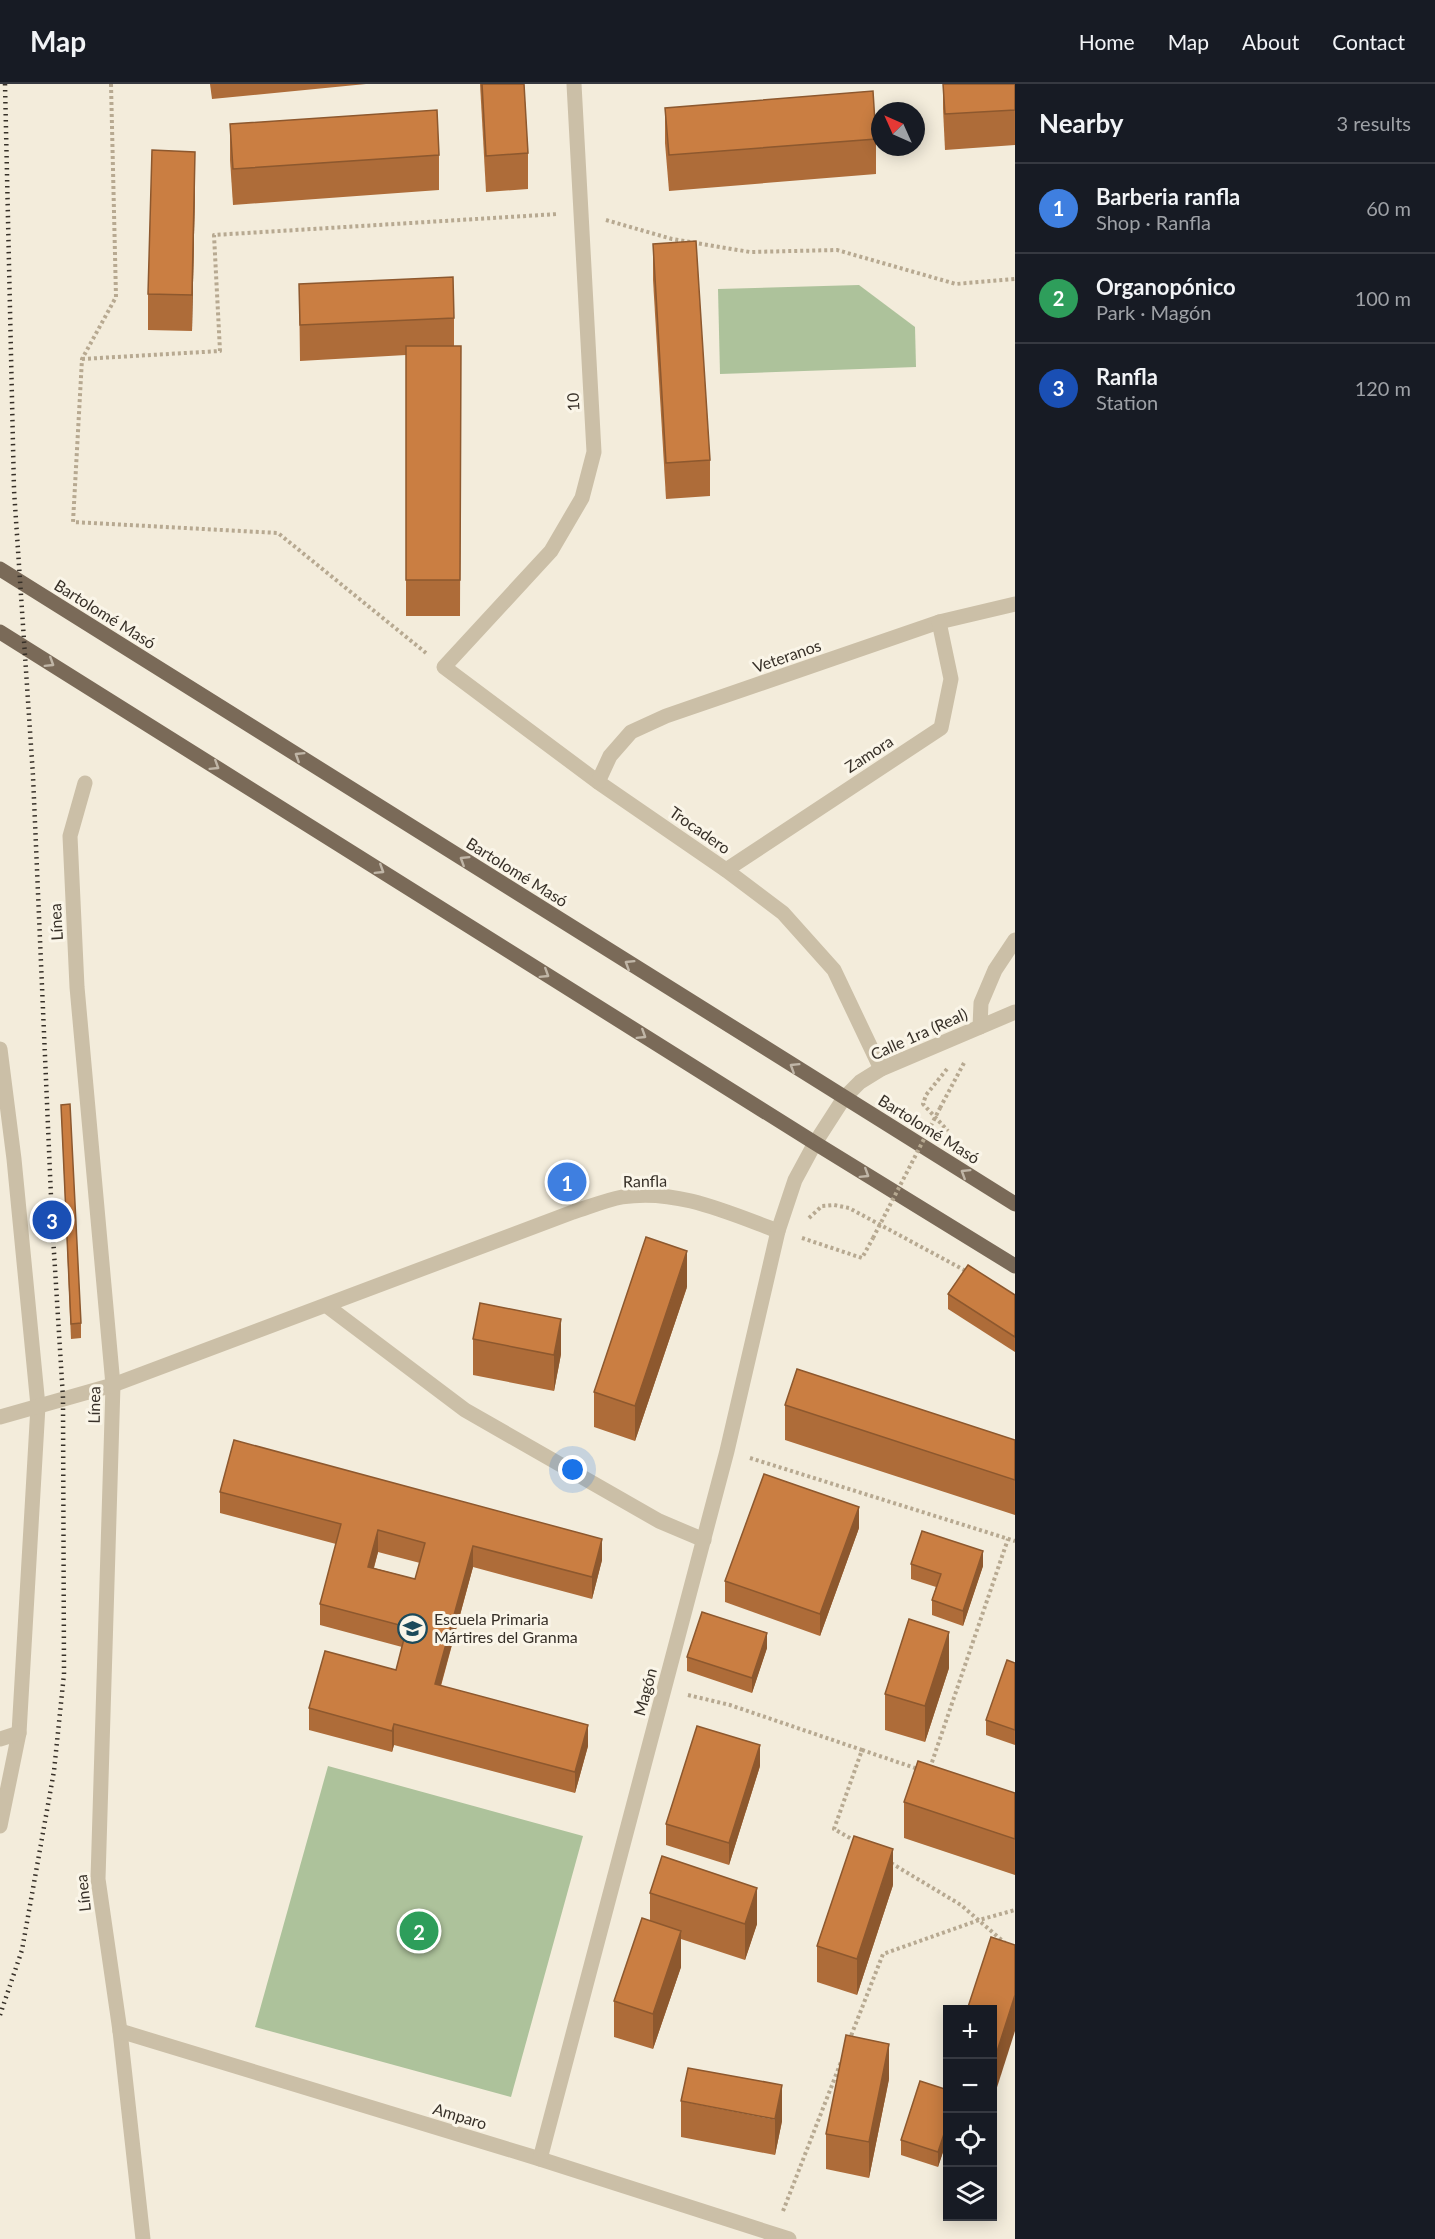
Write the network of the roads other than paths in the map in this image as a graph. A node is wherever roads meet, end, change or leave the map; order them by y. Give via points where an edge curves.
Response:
1 (574, 84) edge
2 (0, 569) edge
3 (1015, 604) edge
4 (939, 622) junction
5 (0, 632) edge
6 (444, 668) joint
7 (598, 782) junction
8 (86, 783) dead end
9 (726, 870) junction
10 (1015, 940) edge
11 (1015, 1012) edge
12 (980, 1027) junction
13 (0, 1049) edge
14 (881, 1070) junction
15 (844, 1098) junction
16 (815, 1143) junction
17 (7, 1161) edge
18 (1015, 1204) edge
19 (778, 1231) junction
20 (1015, 1266) edge
21 (327, 1306) junction
22 (113, 1385) junction
23 (38, 1406) junction
24 (0, 1418) edge
25 (704, 1539) junction
26 (19, 1733) junction
27 (0, 1739) edge
28 (0, 1826) edge
29 (120, 2031) junction
30 (540, 2160) junction
31 (782, 2237) edge
32 (143, 2239) edge

1 - 6 street, 10 via 594,452 582,498 551,551
15 -> 2 main road, Bartolomé Masó
3 - 4 street, Veteranos
4 - 7 street, Veteranos via 666,716 630,732 610,756
4 - 9 street, Zamora via 951,679 940,728
5 -> 16 main road
6 - 7 street, Trocadero
7 - 9 street, Trocadero
8 - 22 street, Línea via 70,836 77,987
9 - 14 street, Trocadero via 783,913 834,970
10 - 12 street via 995,970 981,1003
11 - 12 street, Calle 1ra (Real)
12 - 14 street, Calle 1ra (Real)
13 - 17 street
14 - 15 street, Calle 1ra (Real) via 860,1082
15 - 16 street
18 -> 15 main road, Bartolomé Masó
16 - 19 street via 795,1180
16 -> 20 main road
17 - 23 street
19 - 21 street, Ranfla via 665,1196 622,1197
19 - 25 street, Magón
21 - 22 street, Ranfla
21 - 25 street via 465,1410 659,1521
22 - 23 street, Ranfla
22 - 29 street, Línea via 98,1879
23 - 24 street, Ranfla
23 - 26 street
25 - 30 street, Magón
26 - 27 street
26 - 28 street
29 - 30 street, Amparo
29 - 32 street, Línea
30 - 31 street, Amparo

